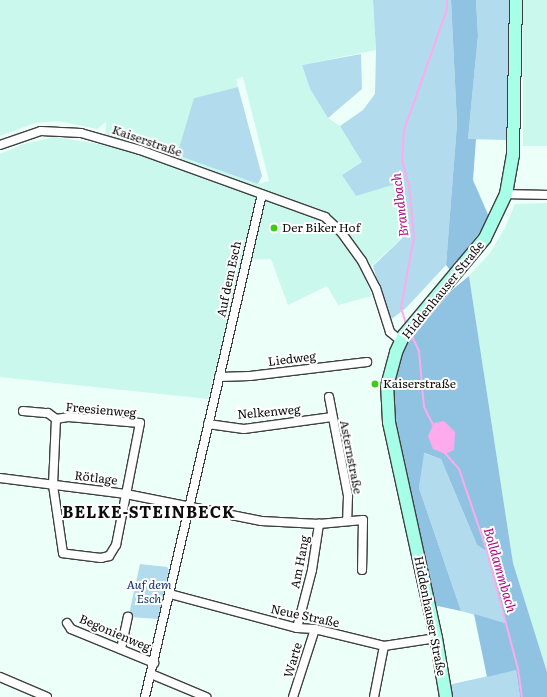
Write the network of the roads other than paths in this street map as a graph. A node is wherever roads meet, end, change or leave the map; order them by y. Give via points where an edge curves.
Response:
1 (516, 0) edge
2 (0, 145) edge
3 (262, 194) junction
4 (506, 194) junction
5 (547, 195) edge
6 (405, 334) junction
7 (367, 362) dead end
8 (219, 377) junction
9 (329, 397) dead end
10 (23, 411) dead end
11 (332, 417) junction
12 (56, 419) junction
13 (208, 424) junction
14 (0, 478) edge
15 (53, 485) junction
16 (126, 494) junction
17 (189, 508) junction
18 (347, 520) junction
19 (319, 524) junction
20 (362, 570) dead end
21 (170, 594) junction
22 (128, 617) dead end
23 (67, 624) dead end
24 (297, 628) junction
25 (315, 629) junction
26 (436, 638) junction
27 (384, 646) junction
28 (121, 649) junction
29 (154, 663) junction
30 (151, 674) junction
31 (0, 677) edge
32 (47, 697) edge
33 (145, 697) edge
34 (206, 697) edge
35 (293, 697) edge
36 (374, 697) edge
37 (446, 697) edge

1 - 4 main road, Hiddenhauser Straße via 513,155
2 - 3 street, Kaiserstraße via 41,131 81,133 140,150
3 - 6 street, Kaiserstraße via 314,212 334,225 370,275 387,327
3 - 8 street, Auf dem Esch
4 - 5 street
4 - 6 main road, Hiddenhauser Straße via 494,222 481,243
6 - 26 main road, Hiddenhauser Straße via 388,380 388,413
7 - 8 street, Liedweg via 250,376
8 - 13 street, Auf dem Esch
9 - 11 street, Asternstraße
10 - 12 street via 48,413
11 - 13 street, Nelkenweg via 244,429
11 - 18 street, Asternstraße via 347,489
12 - 15 street, Freesienweg
12 - 16 street, Freesienweg via 68,417 140,423
13 - 17 street, Auf dem Esch
14 - 15 street, Rötlage
15 - 16 street, Rötlage
15 - 16 street, Freesienweg via 63,553 101,558 109,556 116,545
16 - 17 street, Rötlage
17 - 19 street, Rötlage via 261,521
17 - 21 street, Auf dem Esch
18 - 19 street, Rötlage
18 - 20 street via 363,520
19 - 24 street, Am Hang via 312,570
21 - 24 street, Neue Straße
21 - 29 street, Auf dem Esch
22 - 28 street
23 - 28 street, Begonienweg via 71,629
24 - 25 street, Neue Straße
25 - 27 street, Neue Straße
25 - 35 street, Warte
26 - 27 street, Neue Straße
26 - 37 main road, Hiddenhauser Straße
27 - 36 street
28 - 29 street, Begonienweg
29 - 30 street, Auf dem Esch
30 - 33 street, Auf dem Esch
30 - 34 street
31 - 32 street

